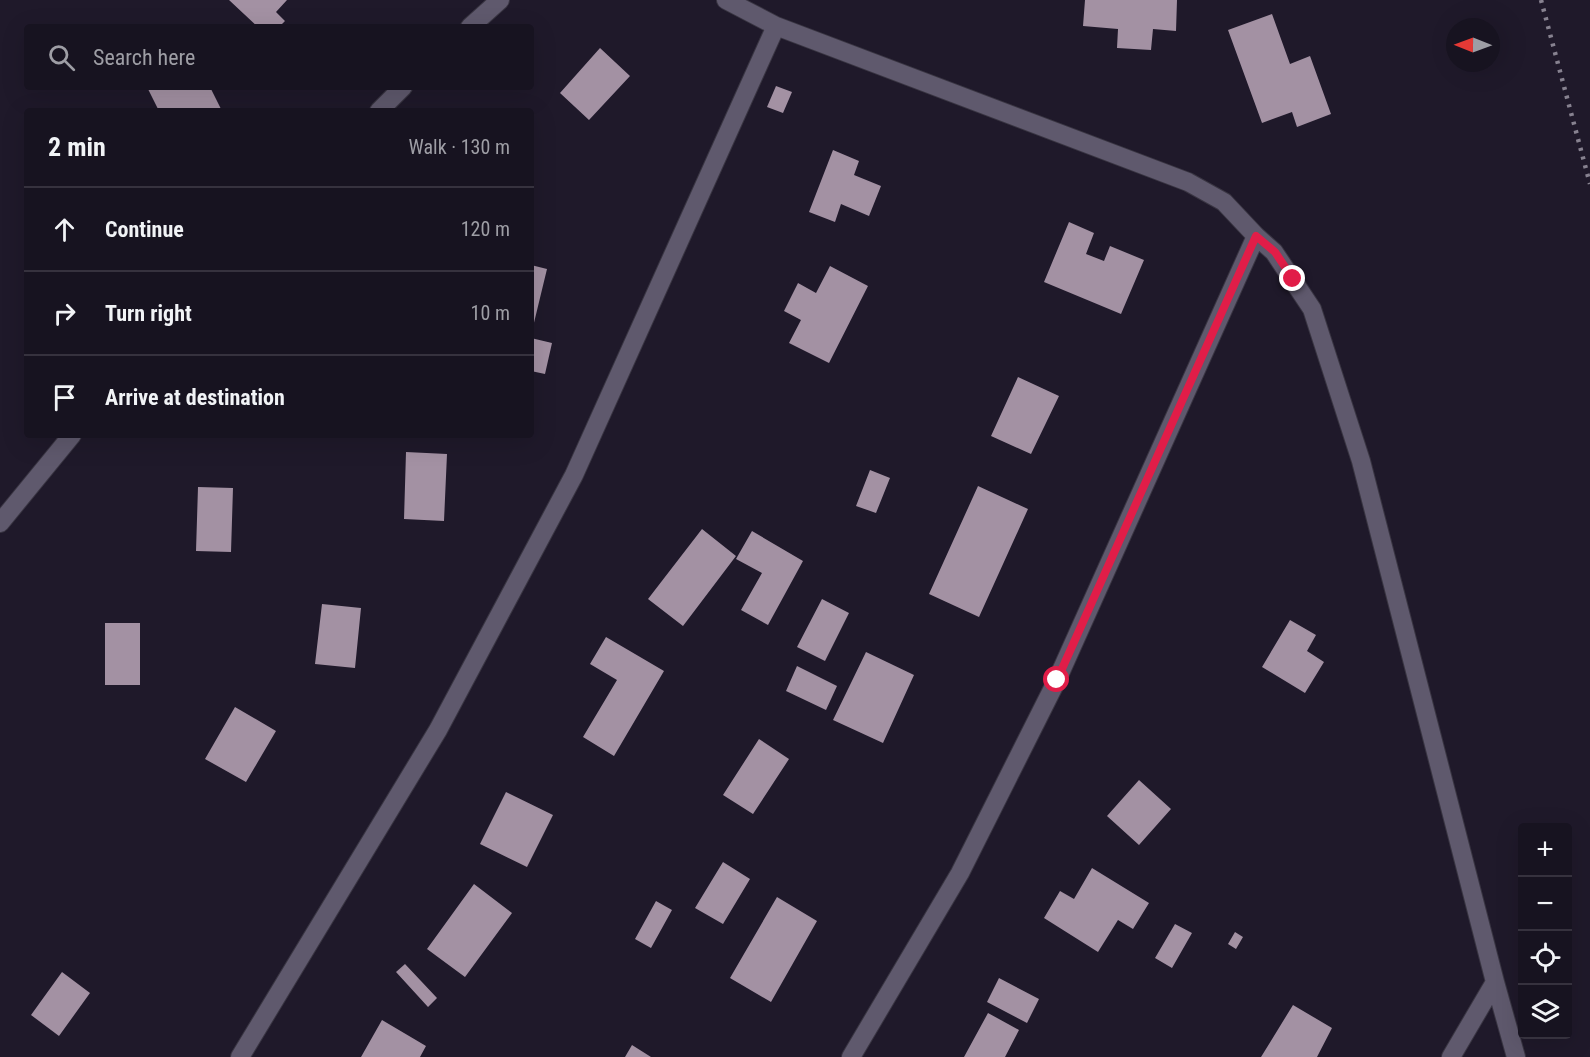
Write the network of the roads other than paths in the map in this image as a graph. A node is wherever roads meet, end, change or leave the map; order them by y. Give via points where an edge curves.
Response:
1 (500, 0) edge
2 (726, 0) edge
3 (473, 24) edge
4 (776, 26) junction
5 (400, 90) edge
6 (382, 108) edge
7 (1256, 236) junction
8 (70, 438) edge
9 (0, 522) edge
10 (1495, 982) junction
11 (240, 1057) edge
12 (851, 1057) edge
13 (1452, 1057) edge
14 (1516, 1057) edge

1 - 3 street
2 - 4 street
4 - 7 street via 1188,182 1224,202
4 - 11 street via 574,475 438,730
5 - 6 street
7 - 10 street via 1275,252 1312,309 1361,461
7 - 12 street via 1057,680 960,873
8 - 9 street
10 - 13 street
10 - 14 street

